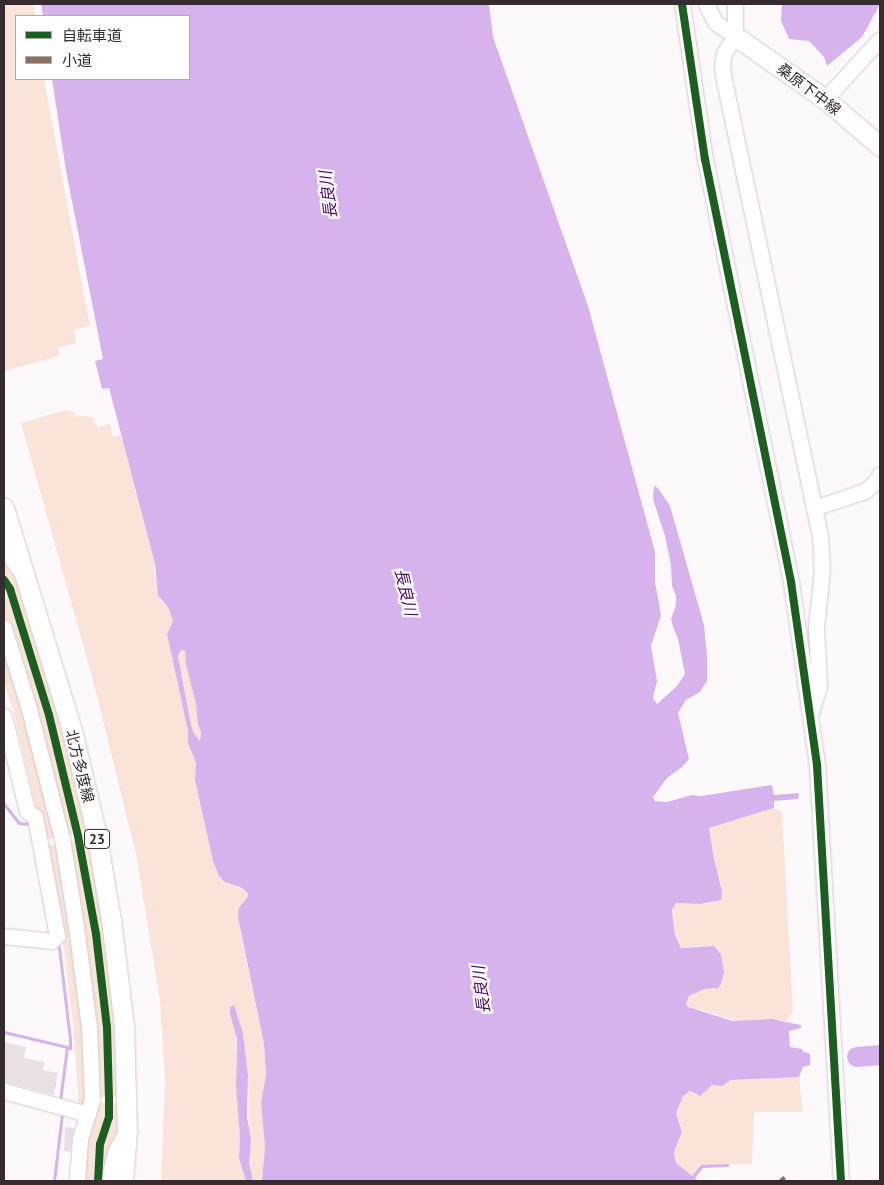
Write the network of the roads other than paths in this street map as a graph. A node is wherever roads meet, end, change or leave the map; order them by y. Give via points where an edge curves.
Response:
1 (682, 4) edge
2 (706, 4) edge
3 (735, 4) edge
4 (735, 36) junction
5 (880, 39) edge
6 (825, 99) junction
7 (880, 146) edge
8 (880, 474) edge
9 (4, 508) edge
10 (814, 508) junction
11 (4, 549) edge
12 (23, 574) junction
13 (4, 628) edge
14 (4, 716) edge
15 (810, 716) junction
16 (4, 936) edge
17 (4, 1091) edge
18 (88, 1114) junction
19 (127, 1131) junction
20 (77, 1181) edge
21 (108, 1181) edge
22 (123, 1181) edge
23 (842, 1181) edge

1 - 15 street via 705,159 791,582
2 - 4 street via 715,22
3 - 4 street
4 - 6 main road, 桑原下中線
4 - 10 street via 724,54 725,85
5 - 6 street
6 - 7 main road, 桑原下中線
8 - 10 street via 865,491
9 - 12 main road, 北方多度線 / 23
10 - 15 street via 822,570 817,612 819,686
11 - 12 street
12 - 19 main road, 北方多度線 / 23 via 72,730 96,832 124,1026
13 - 18 street via 29,709 62,839 89,1028 92,1099
14 - 16 street via 27,812 35,817 57,936 51,941
15 - 23 street via 825,871
17 - 18 street
18 - 20 street via 80,1139
19 - 21 street via 115,1152
19 - 22 main road, 北方多度線 / 23

